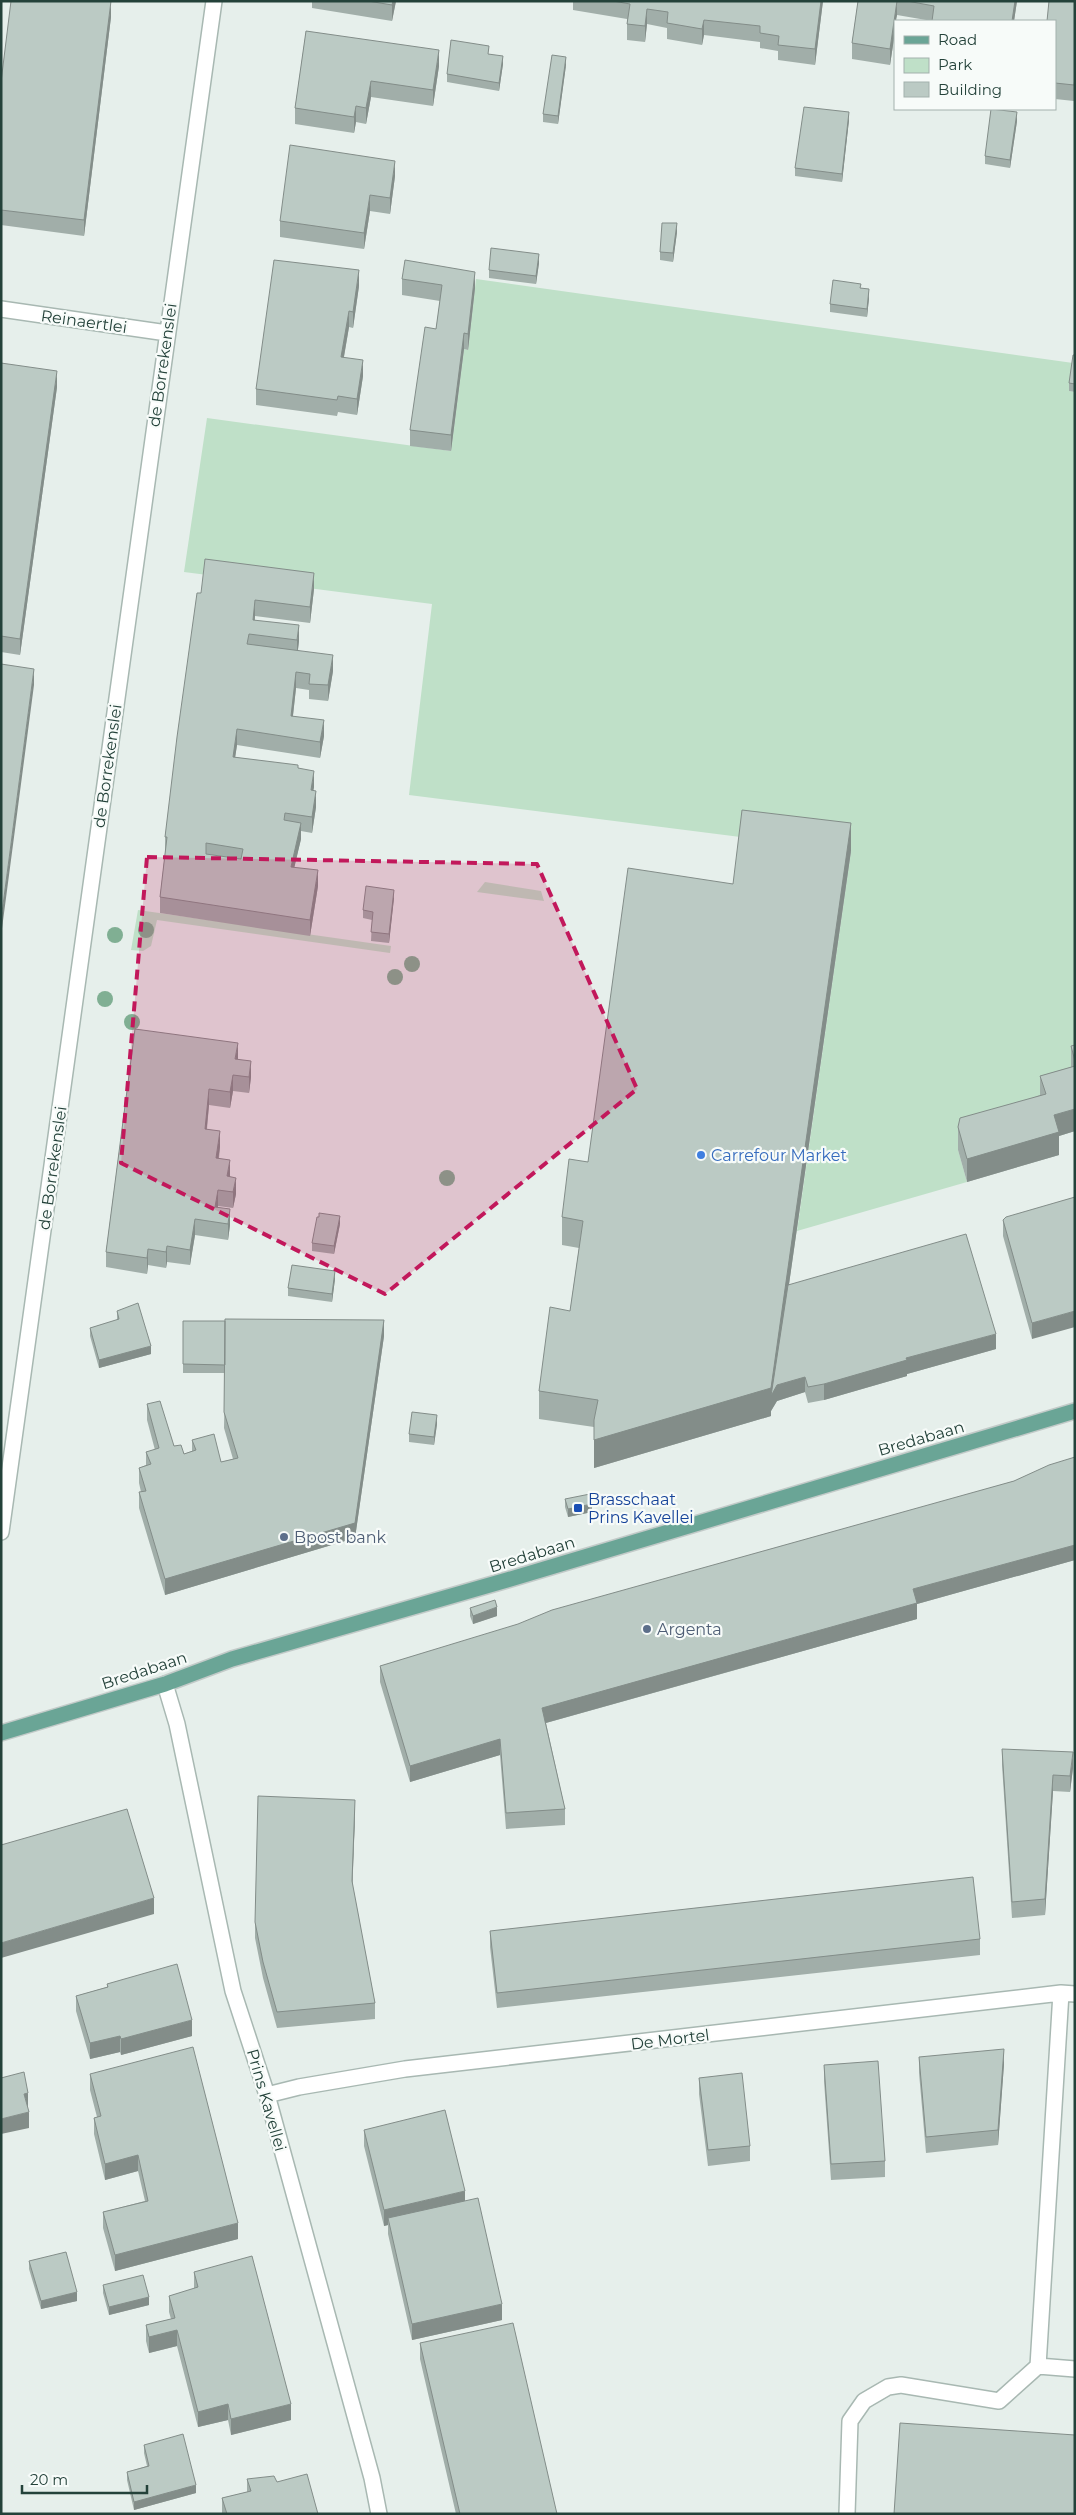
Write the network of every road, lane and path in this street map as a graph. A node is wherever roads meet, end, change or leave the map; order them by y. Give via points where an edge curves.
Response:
1 (214, 1) edge
2 (1, 310) edge
3 (166, 332) junction
4 (1075, 1411) edge
5 (1, 1532) edge
6 (165, 1684) junction
7 (1, 1733) edge
8 (1068, 1993) edge
9 (267, 2096) junction
10 (1038, 2366) junction
11 (1075, 2369) edge
12 (379, 2514) edge
13 (847, 2514) edge

1 - 3 street, de Borrekenslei
2 - 3 street, Reinaertlei
3 - 5 street, de Borrekenslei
4 - 6 main road, Bredabaan via 232,1658
6 - 7 main road, Bredabaan
6 - 9 street, Prins Kavellei via 177,1724 234,1990
8 - 9 street, De Mortel via 405,2069 299,2087
8 - 10 street
9 - 12 street, Prins Kavellei via 372,2478
10 - 11 street
10 - 13 street via 999,2401 900,2385 888,2387 864,2401 850,2421

